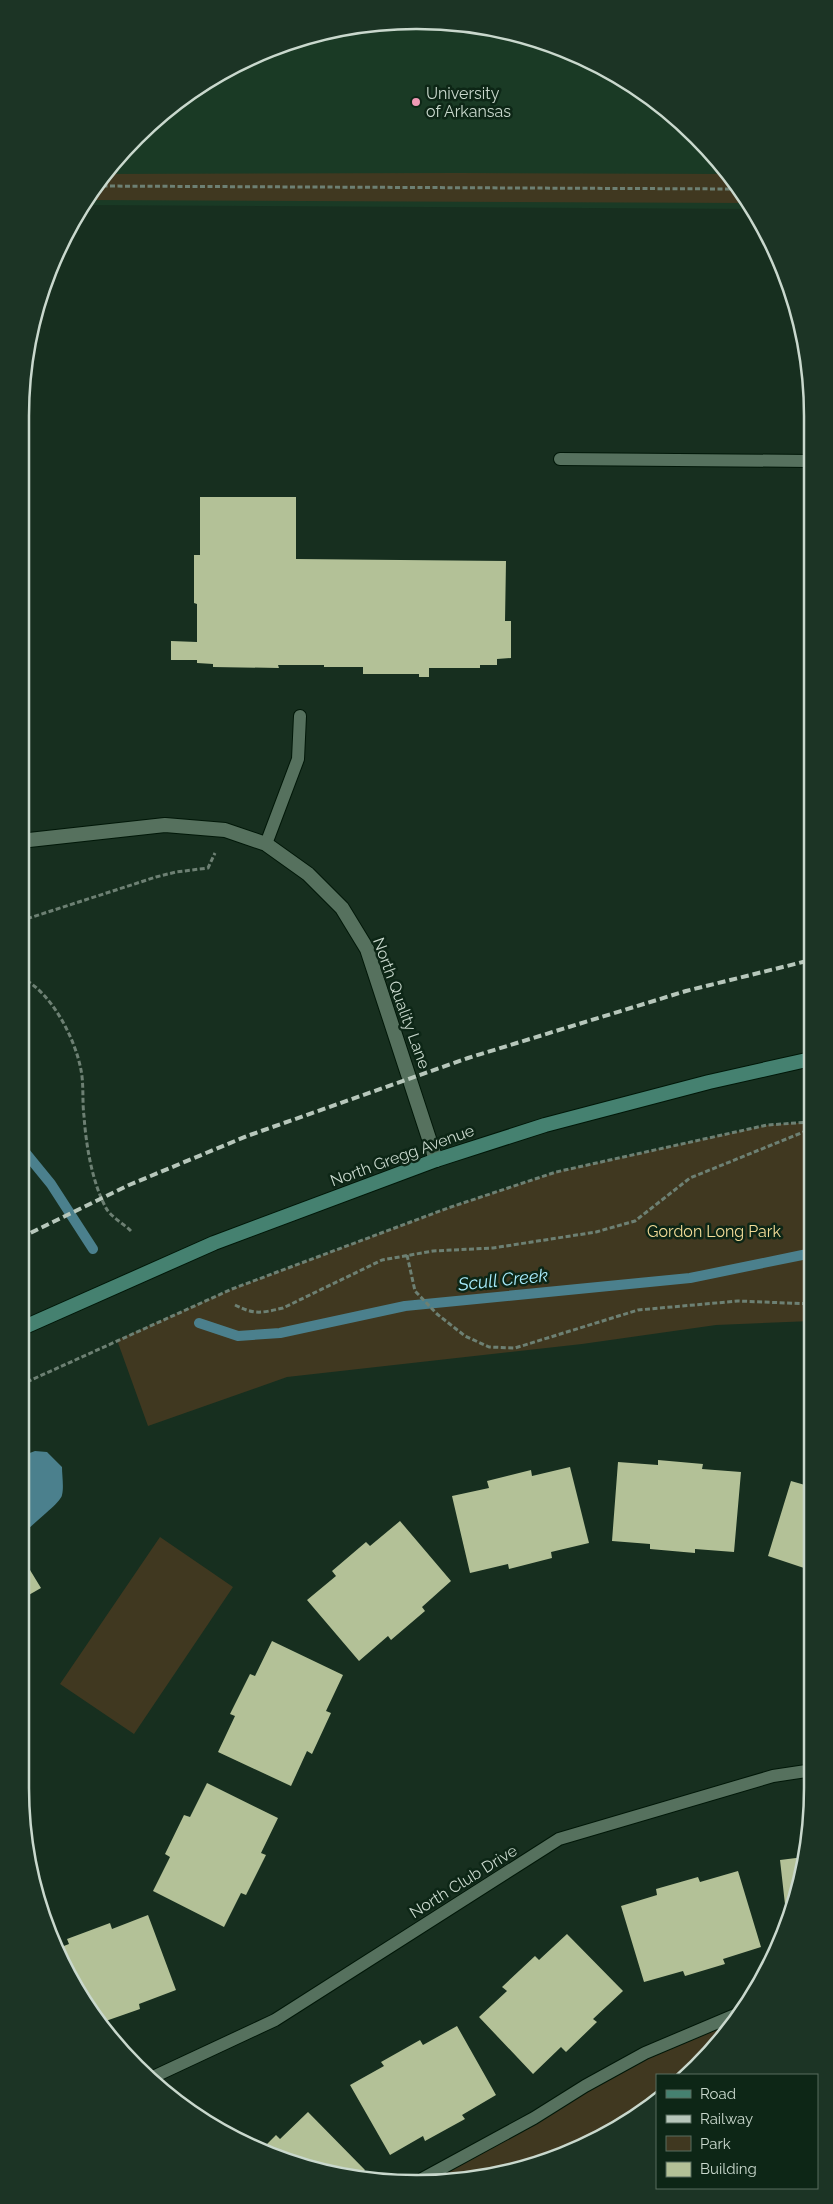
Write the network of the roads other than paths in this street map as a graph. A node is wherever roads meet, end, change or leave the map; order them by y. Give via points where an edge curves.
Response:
1 (560, 459) dead end
2 (804, 461) edge
3 (300, 716) dead end
4 (29, 839) edge
5 (266, 844) junction
6 (804, 1061) edge
7 (436, 1160) junction
8 (29, 1325) edge
9 (804, 1771) edge
10 (728, 2018) edge
11 (157, 2075) edge
12 (430, 2174) edge

1 - 2 lane
3 - 5 lane via 298,759
4 - 5 street, North Quality Lane via 165,825 225,830
5 - 7 street, North Quality Lane via 308,874 342,908 367,949
6 - 7 main road, North Gregg Avenue via 545,1125
7 - 8 main road, North Gregg Avenue via 214,1243
9 - 11 lane, North Club Drive via 773,1776 559,1839 276,2020
10 - 12 lane via 645,2053

